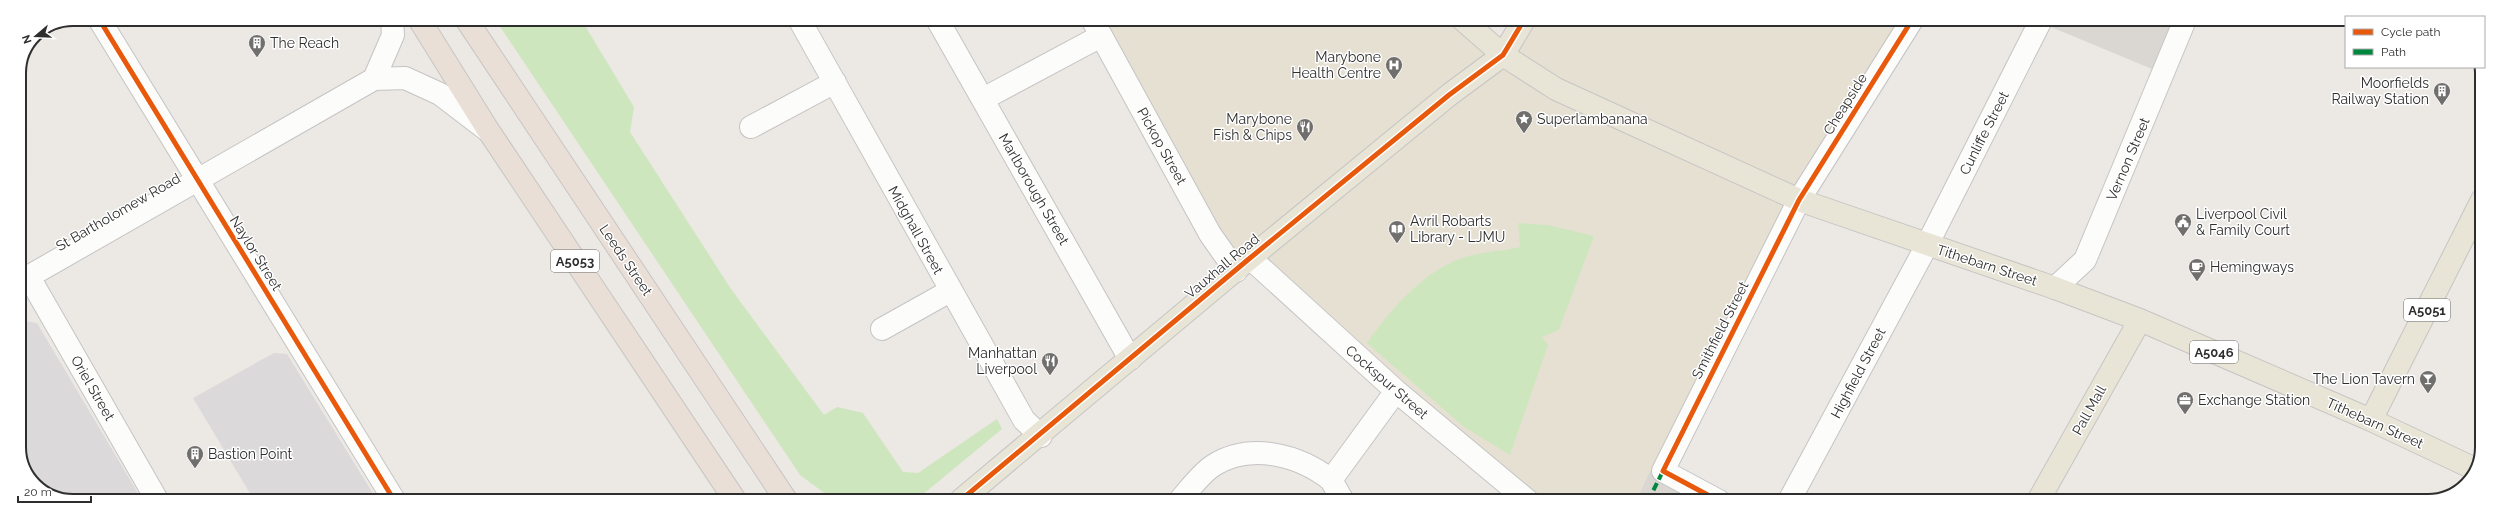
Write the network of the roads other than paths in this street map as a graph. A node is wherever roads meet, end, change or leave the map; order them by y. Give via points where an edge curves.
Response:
1 (103, 26) edge
2 (392, 26) edge
3 (423, 26) edge
4 (471, 26) edge
5 (803, 26) edge
6 (941, 26) edge
7 (1470, 26) edge
8 (1520, 26) edge
9 (1908, 26) edge
10 (2038, 26) edge
11 (2182, 26) edge
12 (1096, 28) edge
13 (1502, 55) junction
14 (374, 79) junction
15 (835, 82) junction
16 (983, 100) junction
17 (751, 127) dead end
18 (488, 130) junction
19 (197, 180) junction
20 (1799, 200) junction
21 (2475, 214) edge
22 (1927, 246) junction
23 (1243, 265) junction
24 (26, 278) edge
25 (26, 282) edge
26 (2055, 288) junction
27 (950, 291) junction
28 (2140, 320) junction
29 (882, 329) dead end
30 (1130, 359) junction
31 (1396, 391) junction
32 (2371, 420) junction
33 (1041, 436) junction
34 (2470, 467) edge
35 (1331, 480) junction
36 (153, 494) edge
37 (390, 494) edge
38 (732, 494) edge
39 (782, 494) edge
40 (968, 494) edge
41 (1186, 494) edge
42 (1339, 494) edge
43 (1520, 494) edge
44 (1706, 494) edge
45 (1793, 494) edge
46 (2042, 494) edge

1 - 19 street, Naylor Street
2 - 14 street via 393,35
3 - 18 highway, A5053
4 - 39 highway, Leeds Street / A5053
5 - 15 street, Midghall Street
6 - 16 street, Marlborough Street
7 - 13 main road, A5046
8 - 13 main road
9 - 20 street, Cheapside
10 - 22 street, Cunliffe Street
11 - 26 street, Vernon Street via 2085,260
12 - 16 street
12 - 23 street, Pickop Street via 1210,234
13 - 20 main road, Tithebarn Street / A5046 via 1556,89
13 - 23 main road, Vauxhall Road via 1449,95
14 - 18 street, St Bartholomew Road via 405,78 440,94
14 - 19 street, St Bartholomew Road
15 - 17 street
15 - 27 street, Midghall Street
16 - 30 street, Marlborough Street
18 - 38 highway, A5053
19 - 24 street, St Bartholomew Road
19 - 37 street, Naylor Street
20 - 22 main road, Tithebarn Street / A5046
20 - 44 street, Smithfield Street via 1663,471
21 - 32 main road, A5051
22 - 26 main road, Tithebarn Street / A5046
22 - 45 street, Highfield Street
23 - 30 main road, Vauxhall Road
23 - 31 street, Cockspur Street
25 - 36 street, Oriel Street
26 - 28 main road, Tithebarn Street / A5046
27 - 29 street
27 - 33 street, Midghall Street via 1024,420
28 - 32 main road, Tithebarn Street / A5046
28 - 46 main road, Pall Mall
30 - 33 main road, Vauxhall Road
31 - 35 street
31 - 43 street, Cockspur Street
32 - 34 main road, Tithebarn Street / A5046
33 - 40 main road, Vauxhall Road
35 - 41 street via 1314,467 1287,456 1240,454 1213,465
35 - 42 street

